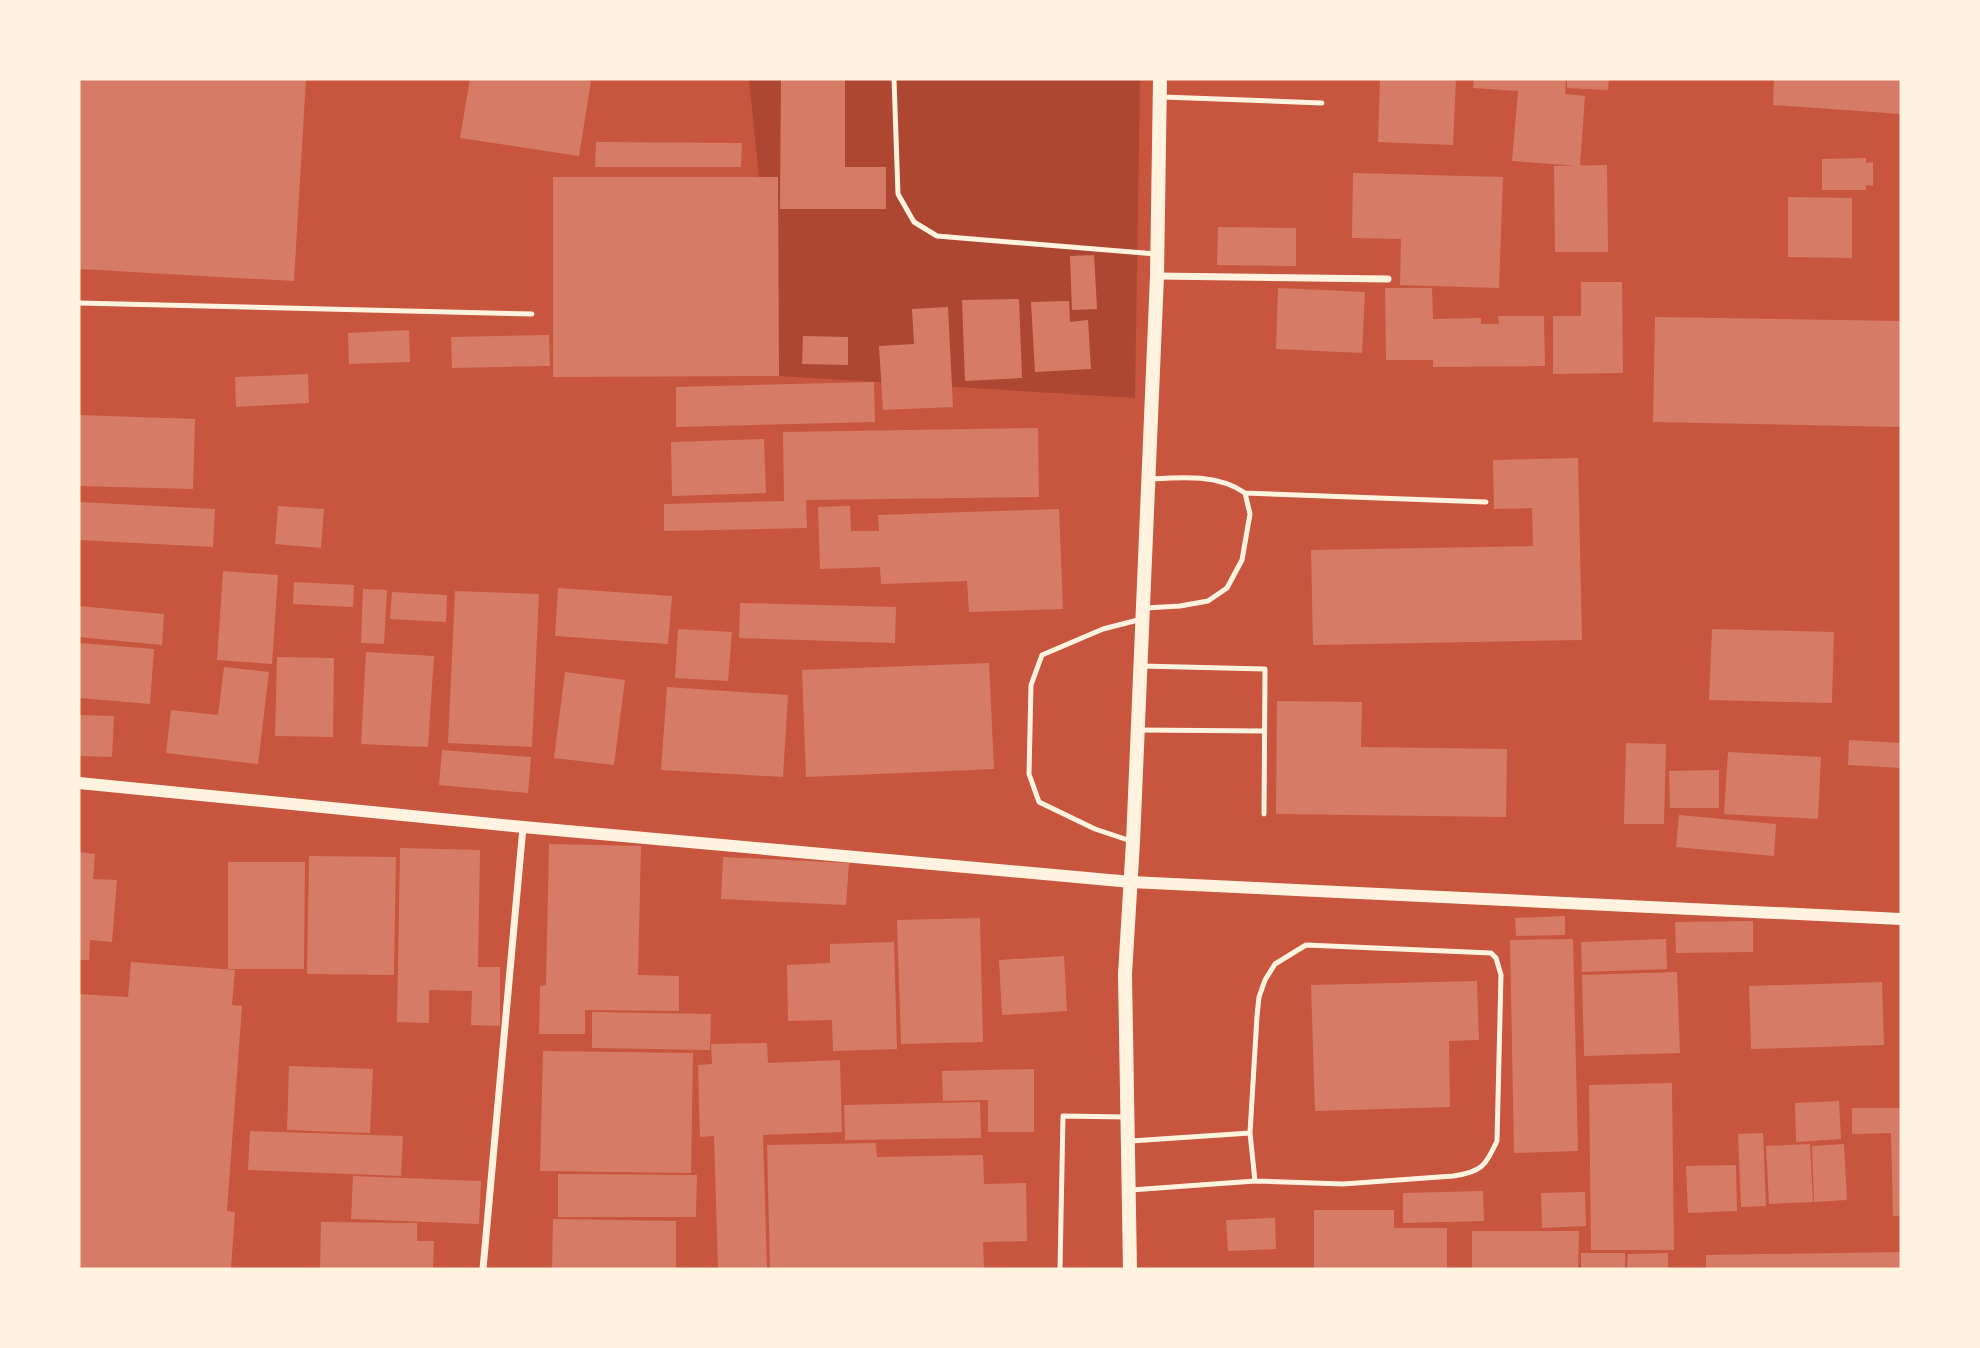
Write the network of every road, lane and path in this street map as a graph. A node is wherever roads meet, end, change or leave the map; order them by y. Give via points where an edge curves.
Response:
1 (894, 79) edge
2 (1160, 79) edge
3 (1160, 97) junction
4 (1322, 103) dead end
5 (1156, 254) junction
6 (1157, 276) junction
7 (1388, 279) dead end
8 (79, 303) edge
9 (531, 314) dead end
10 (1148, 479) junction
11 (1245, 493) junction
12 (1486, 502) dead end
13 (1142, 613) junction
14 (1141, 666) junction
15 (1138, 730) junction
16 (1264, 731) junction
17 (79, 783) edge
18 (1264, 814) dead end
19 (523, 827) junction
20 (1133, 842) junction
21 (1131, 882) junction
22 (1901, 919) edge
23 (1127, 1118) junction
24 (1250, 1133) junction
25 (1128, 1142) junction
26 (1255, 1181) junction
27 (1129, 1190) junction
28 (483, 1269) edge
29 (1060, 1269) edge
30 (1130, 1269) edge

1 - 5 lane via 898,194 914,222 937,236
2 - 3 main road
3 - 4 lane
3 - 5 main road
5 - 6 main road
6 - 7 street
6 - 10 main road
8 - 9 lane
10 - 11 lane via 1190,477 1232,484
10 - 13 main road
11 - 12 lane
11 - 13 lane via 1250,514 1242,560 1227,588 1208,601
13 - 14 main road
13 - 20 lane via 1042,655 1031,685 1029,774 1040,802
14 - 15 main road
14 - 16 lane via 1265,668
15 - 16 lane
15 - 20 main road
16 - 18 lane
17 - 19 street
19 - 21 street
19 - 28 street
20 - 21 main road
21 - 22 street
21 - 23 main road via 1125,974
23 - 25 main road
23 - 29 lane via 1063,1116
24 - 25 lane
24 - 26 lane
24 - 26 lane via 1259,997 1275,964 1306,945 1490,953 1496,958 1502,975 1497,1141 1486,1163 1469,1174 1453,1176 1343,1184
25 - 27 main road
26 - 27 lane
27 - 30 main road

